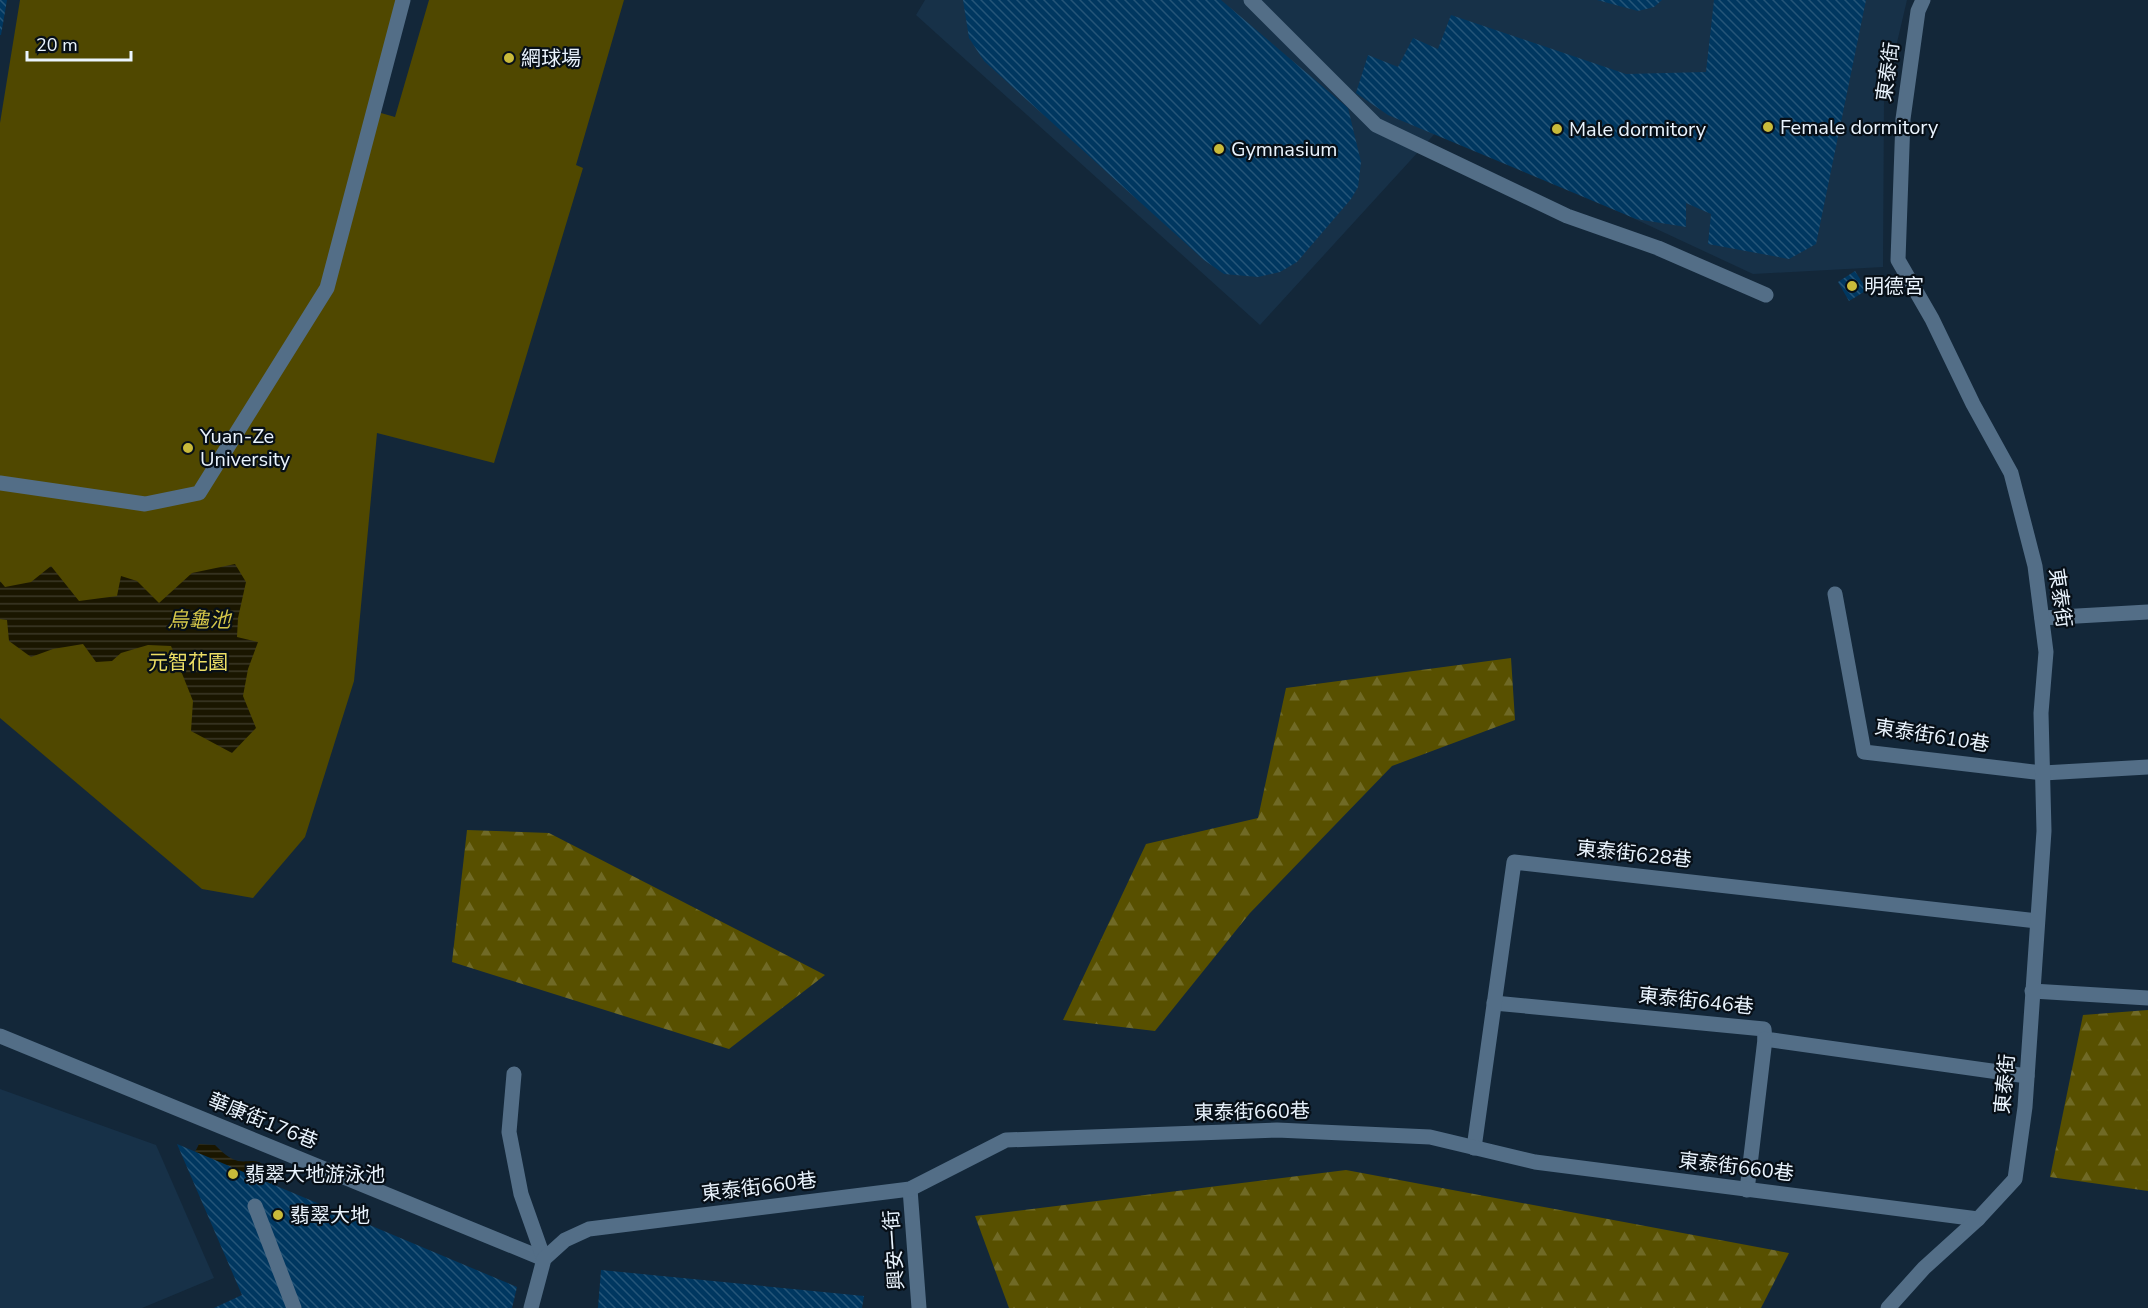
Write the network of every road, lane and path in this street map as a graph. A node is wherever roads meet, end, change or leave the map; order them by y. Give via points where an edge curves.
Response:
1 (403, 0) edge
2 (1251, 0) edge
3 (1923, 0) edge
4 (1766, 295) dead end
5 (0, 483) edge
6 (1835, 594) dead end
7 (2148, 612) edge
8 (2042, 618) junction
9 (2148, 766) edge
10 (2043, 773) junction
11 (2037, 921) junction
12 (2032, 991) junction
13 (2148, 998) edge
14 (1494, 1003) junction
15 (0, 1036) edge
16 (1765, 1040) junction
17 (514, 1074) dead end
18 (2027, 1076) junction
19 (1474, 1148) junction
20 (910, 1189) junction
21 (1747, 1190) junction
22 (255, 1206) dead end
23 (1978, 1219) junction
24 (544, 1259) junction
25 (294, 1308) edge
26 (531, 1308) edge
27 (919, 1308) edge
28 (1888, 1308) edge

1 - 5 street via 327,288 199,493 145,504
2 - 4 street via 1376,126 1567,216 1658,248
3 - 8 street, 東泰街 via 1918,11 1903,119 1898,260 2011,473 2035,566
6 - 10 street, 東泰街610巷 via 1864,752
7 - 8 street
8 - 10 street, 東泰街 via 2046,652 2041,713
9 - 10 street
10 - 11 street, 東泰街 via 2044,831
11 - 12 street, 東泰街
11 - 14 street, 東泰街628巷 via 1514,862
12 - 13 street
12 - 18 street, 東泰街
14 - 16 street, 東泰街646巷 via 1764,1029
14 - 19 street, 東泰街628巷
15 - 24 street, 華康街176巷
16 - 18 street, 東泰街646巷
16 - 21 street
17 - 24 street via 509,1132 521,1194
18 - 23 street, 東泰街 via 2014,1179
19 - 20 street, 東泰街660巷 via 1430,1137 1277,1130 1006,1140
19 - 21 street, 東泰街660巷 via 1534,1162
20 - 24 street, 東泰街660巷 via 589,1230 565,1240
20 - 27 street, 興安一街
21 - 23 street, 東泰街660巷
22 - 25 street
23 - 28 street, 東泰街 via 1924,1268
24 - 26 street

